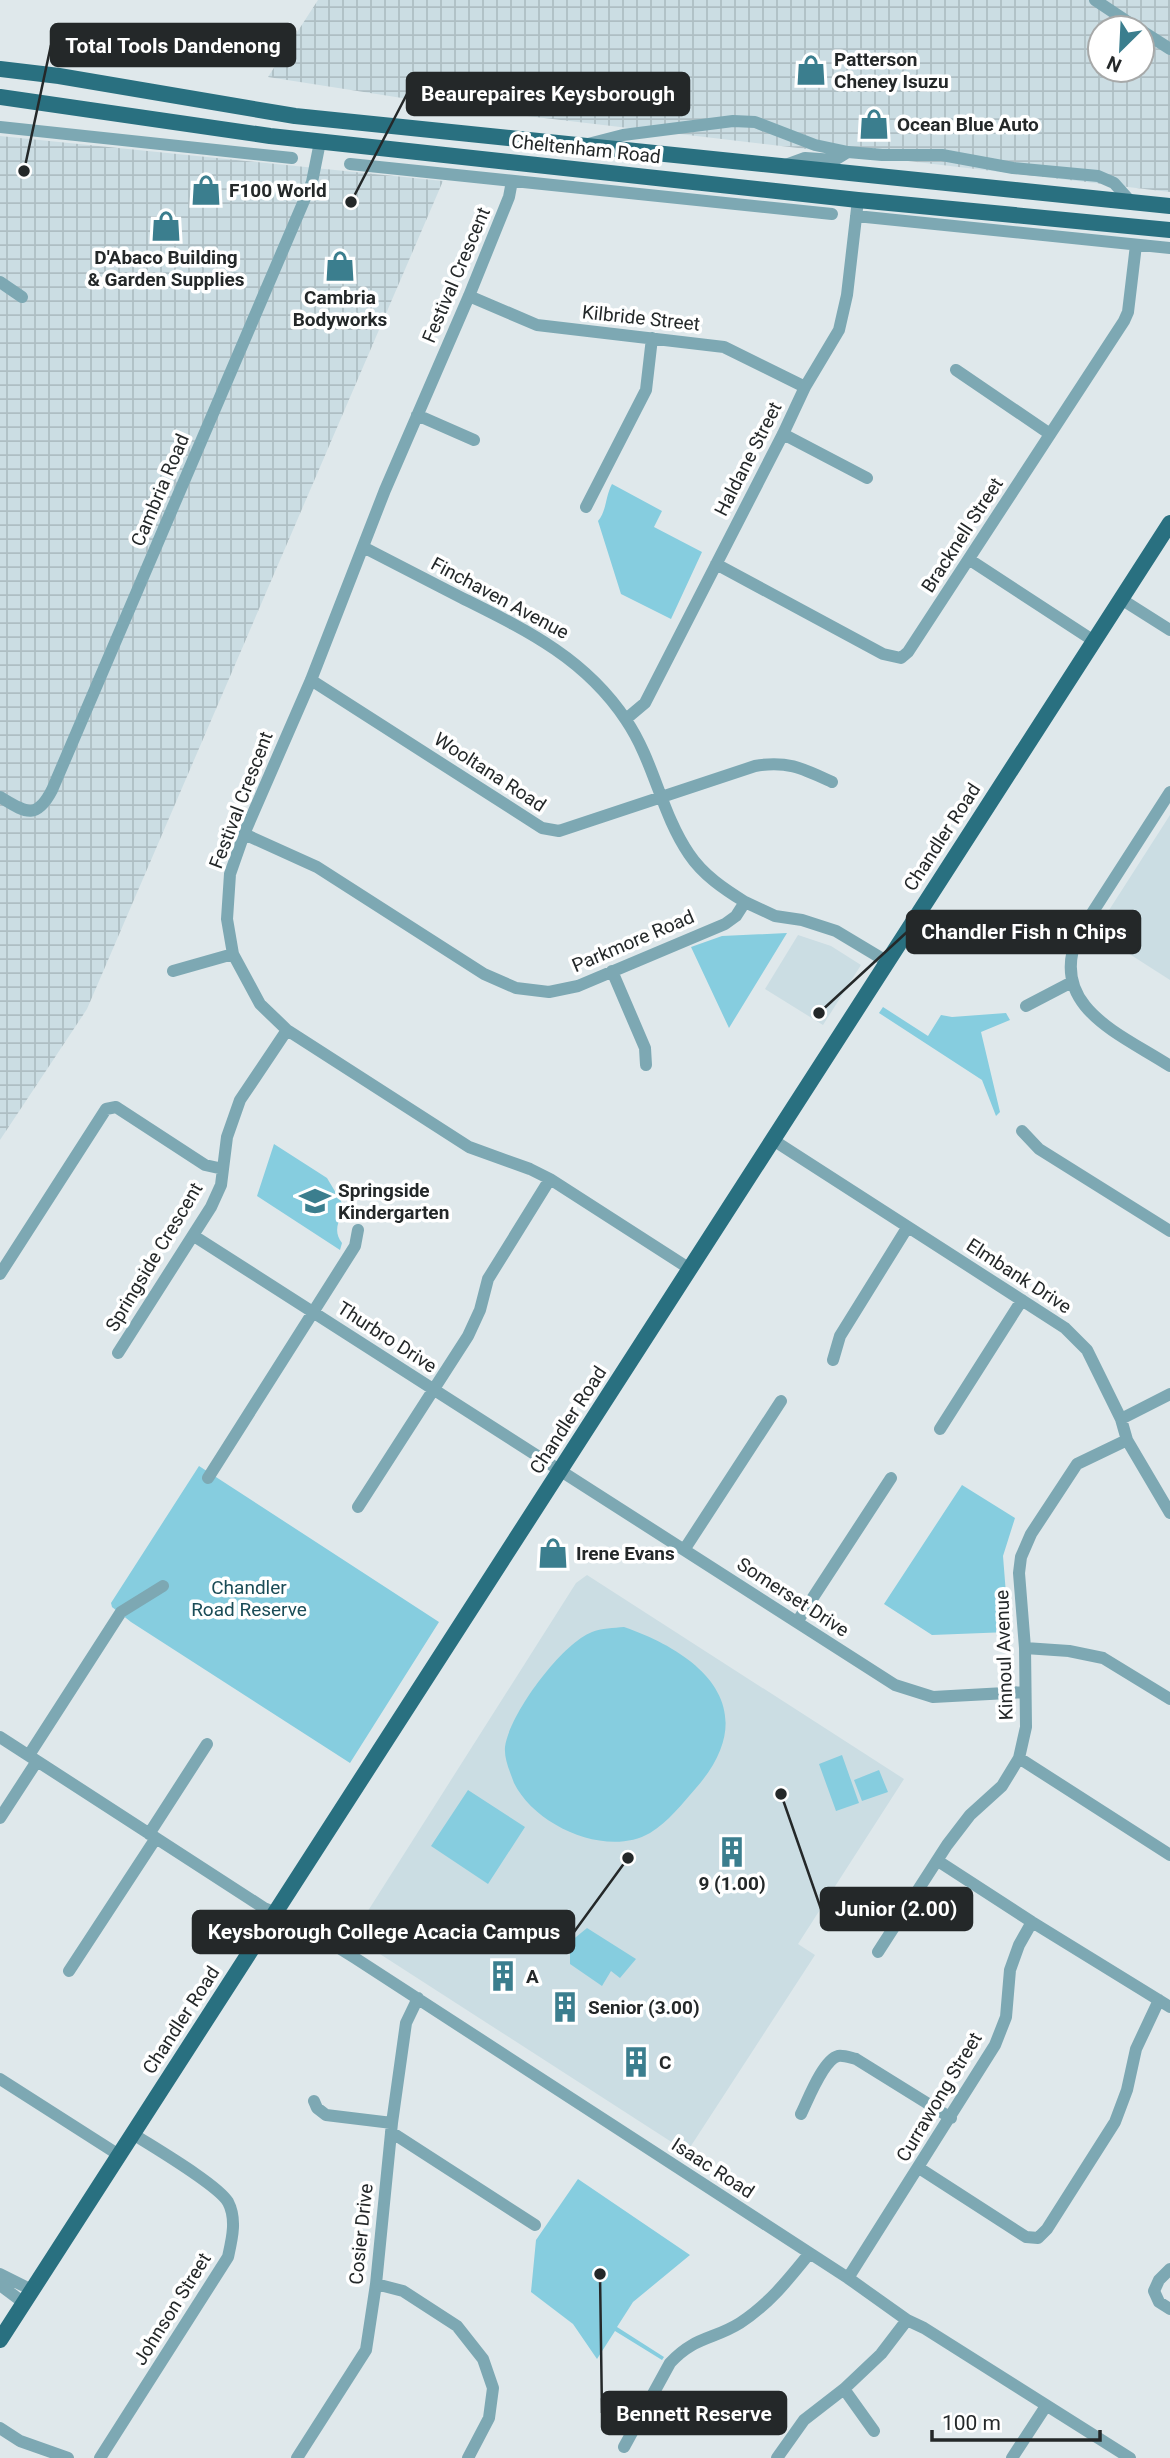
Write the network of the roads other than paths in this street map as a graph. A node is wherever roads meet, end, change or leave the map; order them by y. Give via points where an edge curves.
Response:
1 (1095, 0) edge
2 (1116, 14) edge
3 (0, 69) edge
4 (0, 97) edge
5 (319, 118) junction
6 (0, 127) edge
7 (270, 136) junction
8 (320, 142) junction
9 (578, 147) junction
10 (393, 150) junction
11 (848, 152) junction
12 (247, 153) junction
13 (292, 158) dead end
14 (350, 164) dead end
15 (783, 166) junction
16 (405, 169) junction
17 (825, 171) junction
18 (512, 181) junction
19 (858, 200) junction
20 (1131, 202) junction
21 (1170, 206) edge
22 (832, 214) dead end
23 (856, 216) junction
24 (1170, 230) edge
25 (1136, 244) junction
26 (1170, 248) edge
27 (0, 282) edge
28 (469, 296) junction
29 (22, 297) dead end
30 (652, 338) junction
31 (956, 370) dead end
32 (805, 387) junction
33 (417, 415) junction
34 (783, 434) junction
35 (1050, 434) junction
36 (474, 440) dead end
37 (867, 478) dead end
38 (586, 507) dead end
39 (1170, 523) edge
40 (363, 547) junction
41 (970, 560) junction
42 (716, 564) junction
43 (1121, 599) junction
44 (1170, 630) edge
45 (1094, 641) junction
46 (311, 680) junction
47 (626, 719) junction
48 (832, 782) dead end
49 (1170, 792) edge
50 (663, 796) junction
51 (0, 797) edge
52 (244, 834) junction
53 (745, 902) junction
54 (233, 954) junction
55 (886, 961) junction
56 (173, 971) dead end
57 (612, 971) junction
58 (1072, 982) junction
59 (1026, 1006) dead end
60 (287, 1030) junction
61 (646, 1065) dead end
62 (1170, 1066) edge
63 (1022, 1132) dead end
64 (773, 1140) junction
65 (223, 1169) junction
66 (550, 1179) junction
67 (907, 1228) junction
68 (358, 1230) dead end
69 (1170, 1231) edge
70 (194, 1236) junction
71 (690, 1269) junction
72 (0, 1274) edge
73 (1022, 1300) junction
74 (314, 1312) junction
75 (118, 1353) dead end
76 (833, 1360) dead end
77 (434, 1391) junction
78 (1170, 1394) edge
79 (781, 1401) dead end
80 (1121, 1419) junction
81 (940, 1429) dead end
82 (1127, 1440) junction
83 (560, 1470) junction
84 (208, 1478) dead end
85 (891, 1478) dead end
86 (358, 1507) dead end
87 (1170, 1513) edge
88 (684, 1550) junction
89 (163, 1586) dead end
90 (797, 1622) junction
91 (1025, 1648) junction
92 (1025, 1692) junction
93 (1170, 1699) edge
94 (0, 1737) edge
95 (207, 1744) dead end
96 (33, 1758) junction
97 (1019, 1758) junction
98 (0, 1818) edge
99 (152, 1836) junction
100 (1170, 1855) edge
101 (938, 1861) junction
102 (275, 1912) junction
103 (1032, 1922) junction
104 (878, 1952) dead end
105 (69, 1971) dead end
106 (418, 1998) junction
107 (1165, 2003) edge
108 (0, 2079) edge
109 (314, 2101) dead end
110 (801, 2114) dead end
111 (951, 2118) junction
112 (391, 2127) junction
113 (133, 2134) junction
114 (119, 2155) junction
115 (919, 2168) junction
116 (535, 2225) dead end
117 (809, 2254) junction
118 (1170, 2269) edge
119 (0, 2274) edge
120 (848, 2278) junction
121 (376, 2284) junction
122 (0, 2285) edge
123 (28, 2296) junction
124 (1170, 2309) edge
125 (907, 2320) junction
126 (0, 2340) edge
127 (844, 2389) junction
128 (1046, 2406) junction
129 (0, 2428) edge
130 (874, 2431) dead end
131 (624, 2447) dead end
132 (68, 2458) edge
133 (100, 2458) edge
134 (297, 2458) edge
135 (468, 2458) edge
136 (777, 2458) edge
137 (1012, 2458) edge
138 (1130, 2458) edge

1 - 2 street
3 - 5 main road, Cheltenham Road
4 - 7 main road, Cheltenham Road
5 - 8 main road
5 - 9 main road, Cheltenham Road
6 - 12 street
7 - 8 main road, Cheltenham Road
7 - 12 street
8 - 10 main road, Cheltenham Road
8 - 51 street, Cambria Road via 312,182 52,790 36,811 25,812
9 - 11 street, Cheltenham Road via 623,135 741,121
9 - 15 main road, Cheltenham Road
10 - 16 street
10 - 19 main road, Cheltenham Road
11 - 15 street via 835,160 806,158
11 - 20 street, Cheltenham Road via 942,155 1098,176 1114,183
12 - 13 street
14 - 16 street, Cheltenham Road
15 - 17 main road, Cheltenham Road
16 - 18 street, Cheltenham Road
17 - 19 main road via 851,186
17 - 20 main road, Cheltenham Road
18 - 22 street, Cheltenham Road
18 - 28 street, Festival Crescent
19 - 23 street, Haldane Street
19 - 24 main road, Cheltenham Road
20 - 21 main road, Cheltenham Road
23 - 25 street
23 - 32 street, Haldane Street via 839,330
25 - 26 street
25 - 35 street, Bracknell Street via 1124,321
27 - 29 street
28 - 30 street, Kilbride Street via 537,326
28 - 33 street, Festival Crescent
30 - 32 street, Kilbride Street via 724,346
30 - 38 street via 646,390
31 - 35 street
32 - 34 street, Haldane Street
33 - 36 street
33 - 40 street, Festival Crescent
34 - 37 street
34 - 42 street, Haldane Street
35 - 41 street, Bracknell Street
39 - 43 main road, Chandler Road
40 - 46 street, Festival Crescent
40 - 47 street, Finchaven Avenue via 558,649 591,676
41 - 42 street, Bracknell Street via 901,657 883,654
41 - 45 street
42 - 47 street, Haldane Street via 645,703
43 - 44 street
43 - 45 main road, Chandler Road
45 - 55 main road, Chandler Road
46 - 50 street, Wooltana Road via 542,828 559,831
46 - 52 street, Festival Crescent
47 - 50 street, Finchaven Avenue
48 - 50 street, Wooltana Road via 776,762
49 - 58 street via 1078,935 1072,948
50 - 53 street, Finchaven Avenue via 690,855 704,872
52 - 54 street, Festival Crescent via 230,874 227,919
52 - 57 street, Parkmore Road via 332,876 500,982 527,990 563,990
53 - 55 street via 775,916 836,931
53 - 57 street, Parkmore Road via 725,924
54 - 56 street
54 - 60 street, Festival Crescent via 260,1004
55 - 64 main road, Chandler Road
57 - 61 street via 645,1048
58 - 59 street
58 - 62 street via 1092,1016
60 - 65 street, Springside Crescent via 240,1100 227,1137
60 - 66 street, Festival Crescent via 469,1147
63 - 69 street via 1040,1149
64 - 67 street, Elmbank Drive
64 - 71 main road, Chandler Road
65 - 70 street, Springside Crescent via 221,1185
65 - 72 street via 205,1165 116,1107 106,1109
66 - 71 street, Festival Crescent
66 - 77 street via 488,1279 468,1336
67 - 73 street, Elmbank Drive
67 - 76 street via 840,1335
68 - 74 street via 355,1246
70 - 74 street, Thurbro Drive
70 - 75 street, Springside Crescent
71 - 83 main road, Chandler Road
73 - 80 street, Elmbank Drive via 1065,1328 1087,1350
73 - 81 street
74 - 77 street, Thurbro Drive
74 - 84 street
77 - 83 street, Thurbro Drive
77 - 86 street
78 - 80 street
79 - 88 street
80 - 82 street, Elmbank Drive
82 - 87 street, Elmbank Drive
82 - 91 street, Kinnoul Avenue via 1077,1464 1031,1534 1019,1573
83 - 88 street, Somerset Drive
83 - 102 main road, Chandler Road
85 - 90 street
88 - 90 street, Somerset Drive
89 - 96 street via 121,1612
90 - 92 street, Somerset Drive via 895,1685 933,1697
91 - 92 street, Kinnoul Avenue
91 - 93 street via 1103,1658
92 - 97 street, Kinnoul Avenue via 1026,1727
94 - 96 street, Isaac Road
95 - 99 street
96 - 98 street
96 - 99 street, Isaac Road
97 - 100 street
97 - 101 street, Kinnoul Avenue via 1002,1786 970,1815
99 - 102 street, Isaac Road
99 - 105 street
101 - 103 street
101 - 104 street, Kinnoul Avenue
102 - 106 street, Isaac Road
102 - 113 main road, Chandler Road
103 - 107 street
103 - 111 street, Currawong Street via 1010,1970 1006,2017 995,2045
106 - 112 street, Cosier Drive via 406,2023
106 - 117 street, Isaac Road
107 - 115 street via 1136,2049 1115,2122 1038,2238 1026,2237
108 - 114 street
109 - 112 street via 326,2115
110 - 111 street via 823,2069 839,2056 856,2059
111 - 115 street, Currawong Street
112 - 116 street
112 - 121 street, Cosier Drive
113 - 114 main road, Chandler Road
113 - 133 street, Johnson Street via 205,2181 228,2202 234,2230 228,2257
114 - 123 main road, Chandler Road
115 - 120 street, Currawong Street
117 - 120 street, Isaac Road
117 - 131 street via 775,2297 739,2324 680,2352
118 - 124 street via 1154,2291 1159,2302
119 - 123 street
120 - 125 street, Isaac Road
121 - 134 street, Cosier Drive via 366,2350
121 - 135 street via 403,2291 457,2326 483,2359 492,2388 489,2418
122 - 123 street
123 - 126 main road, Chandler Road
125 - 127 street via 881,2354
125 - 128 street, Isaac Road
127 - 130 street
127 - 136 street via 804,2420
128 - 137 street
128 - 138 street, Isaac Road
129 - 132 street via 20,2441

